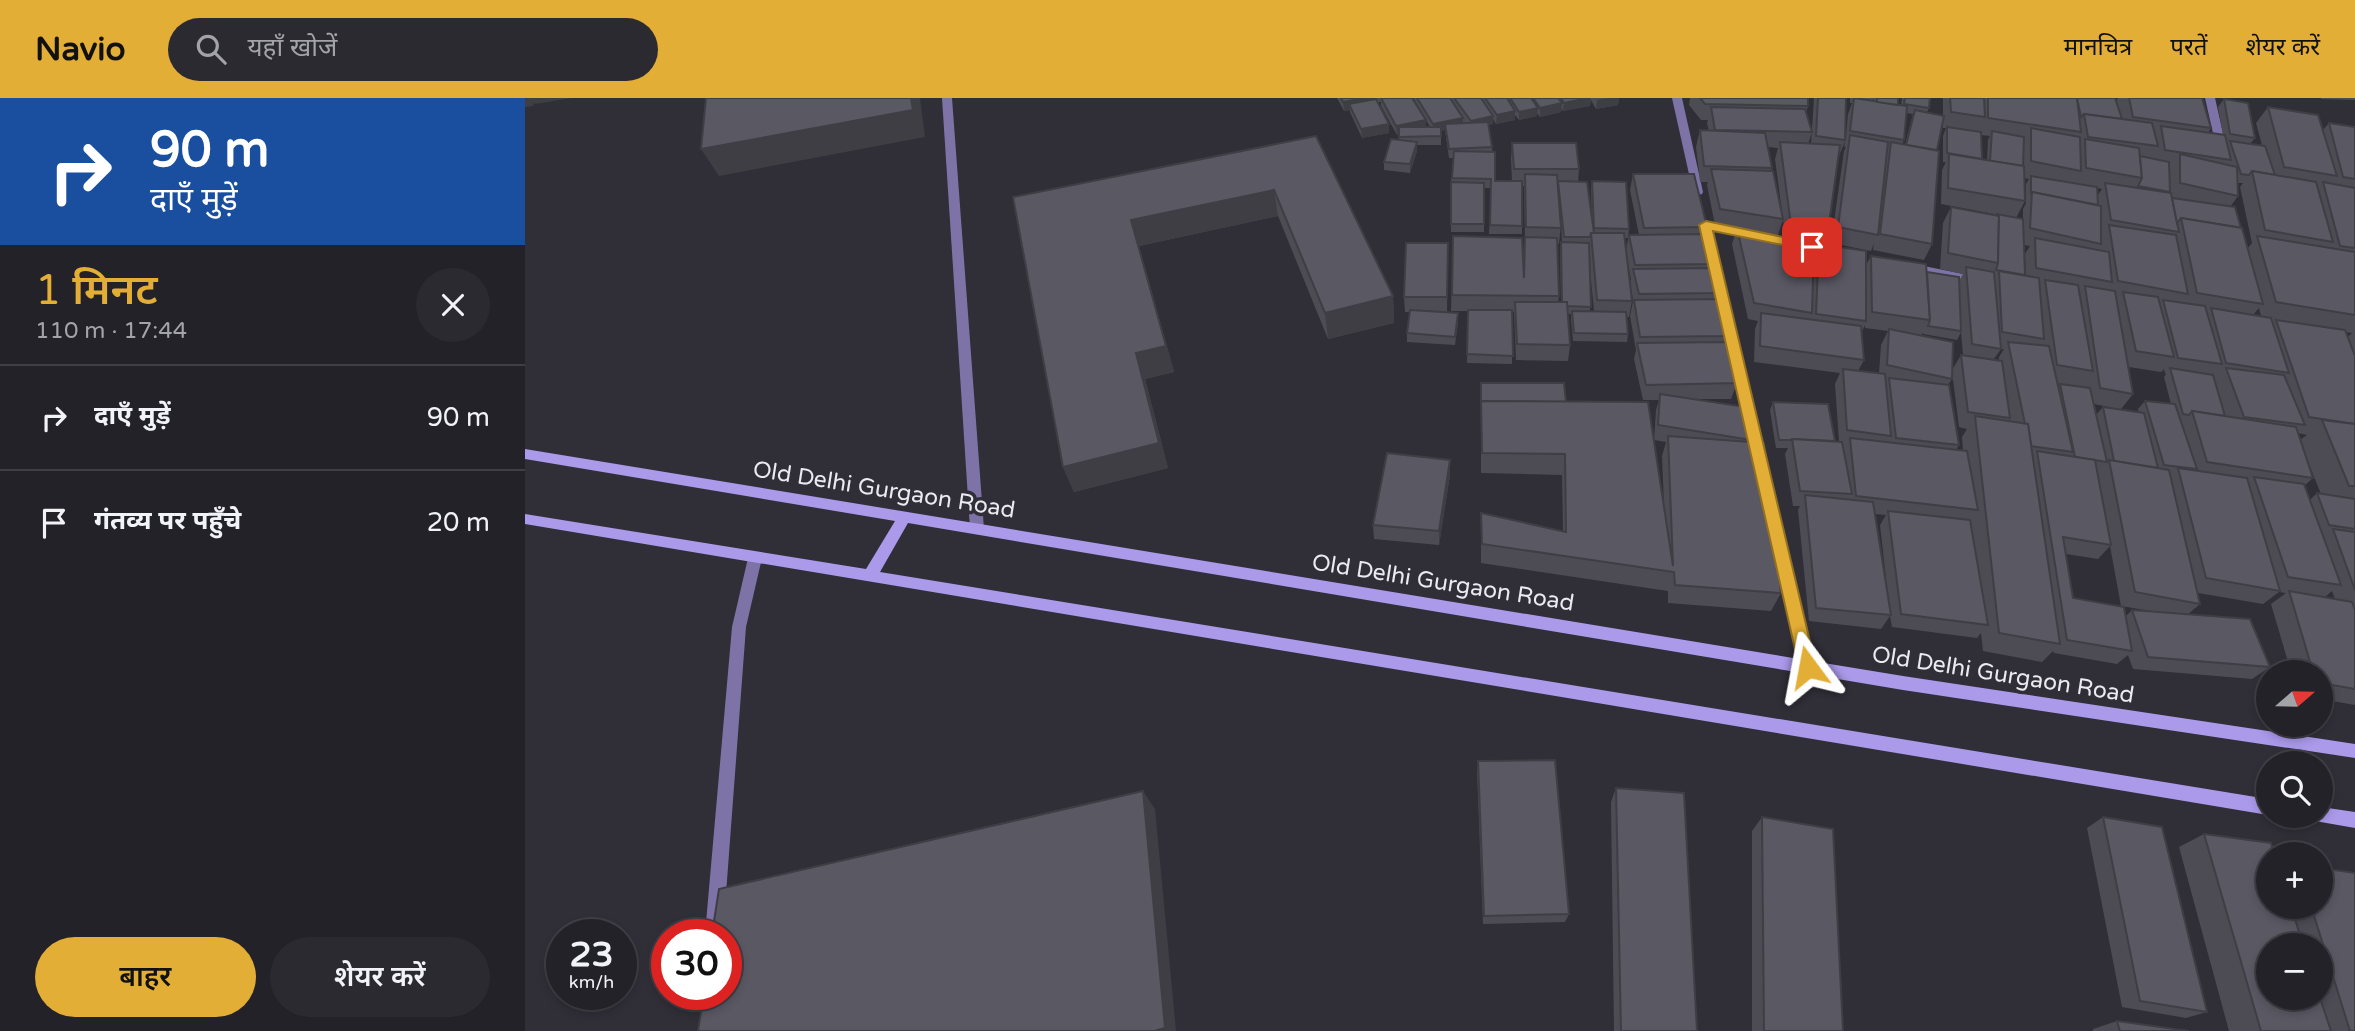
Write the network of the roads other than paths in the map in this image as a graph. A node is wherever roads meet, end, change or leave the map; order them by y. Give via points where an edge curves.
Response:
1 (947, 98) edge
2 (1677, 98) edge
3 (2210, 98) edge
4 (2225, 166) edge
5 (1703, 212) junction
6 (1759, 236) edge
7 (1902, 266) edge
8 (1992, 283) edge
9 (525, 454) edge
10 (905, 517) junction
11 (525, 519) edge
12 (977, 529) junction
13 (755, 558) junction
14 (869, 577) junction
15 (1808, 667) junction
16 (2355, 751) edge
17 (2256, 805) edge
18 (2333, 817) edge
19 (2355, 820) edge
20 (716, 919) edge

1 - 12 street
2 - 5 street
3 - 4 street
5 - 6 street
5 - 15 street
7 - 8 street
9 - 10 main road, Old Delhi Gurgaon Road
10 - 12 main road, Old Delhi Gurgaon Road
10 - 14 main road
11 - 13 main road
12 - 15 main road, Old Delhi Gurgaon Road
13 - 14 main road
13 - 20 street via 739,627
14 - 17 main road
15 - 16 main road, Old Delhi Gurgaon Road
18 - 19 main road

